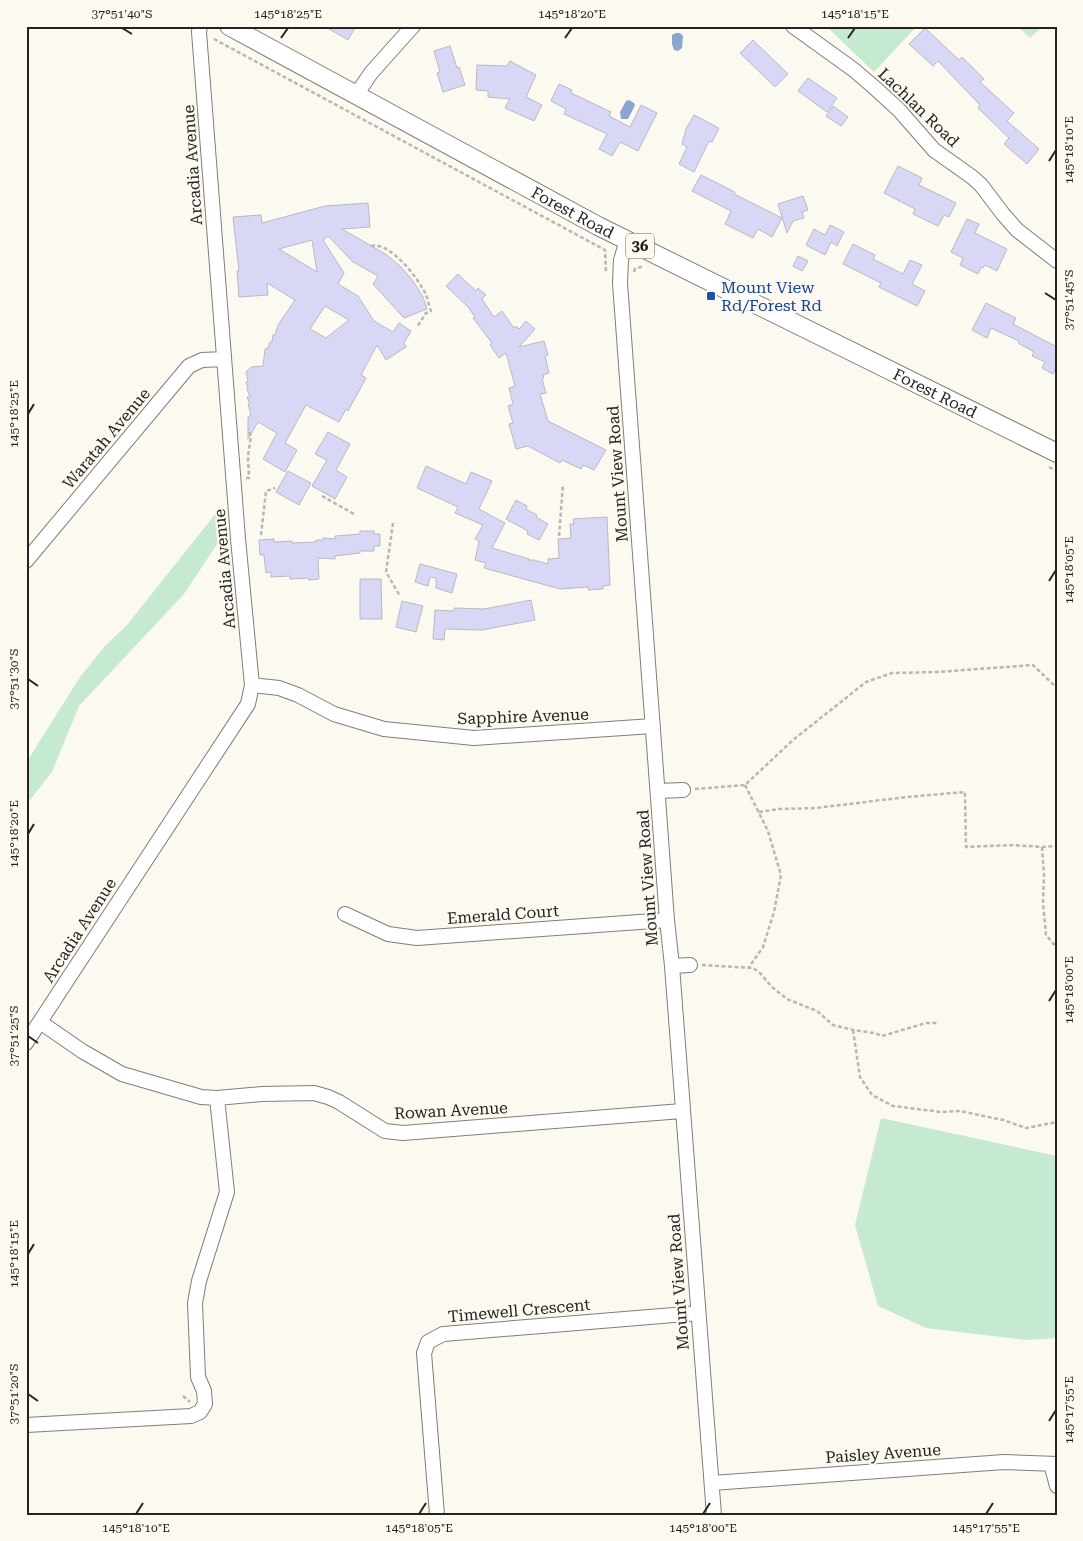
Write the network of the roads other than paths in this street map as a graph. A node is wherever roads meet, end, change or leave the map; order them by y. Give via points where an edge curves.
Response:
1 (200, 26) edge
2 (230, 26) edge
3 (412, 26) edge
4 (793, 26) edge
5 (356, 95) junction
6 (627, 240) junction
7 (1057, 261) edge
8 (224, 359) junction
9 (1057, 453) edge
10 (28, 554) edge
11 (252, 685) junction
12 (653, 726) junction
13 (658, 790) junction
14 (683, 790) road end
15 (345, 914) dead end
16 (667, 920) junction
17 (690, 965) road end
18 (672, 966) junction
19 (40, 1022) junction
20 (26, 1043) edge
21 (217, 1098) junction
22 (682, 1111) junction
23 (698, 1314) junction
24 (26, 1425) edge
25 (1054, 1464) edge
26 (712, 1483) junction
27 (1057, 1486) edge
28 (437, 1515) edge
29 (714, 1515) edge

1 - 8 street, Arcadia Avenue
2 - 5 main road, Forest Road / 36
3 - 5 street
4 - 7 street, Lachlan Road via 875,88 934,150 981,185 1018,230
5 - 6 main road, Forest Road / 36
6 - 9 main road, Forest Road / 36
6 - 12 street, Mount View Road via 621,260 620,283
8 - 10 street, Waratah Avenue via 202,360 189,366
8 - 11 street, Arcadia Avenue
11 - 12 street, Sapphire Avenue via 279,688 334,714 384,729 403,731 474,738
11 - 19 street, Arcadia Avenue via 248,704
12 - 13 street, Mount View Road
13 - 14 street
13 - 16 street, Mount View Road
15 - 16 street, Emerald Court via 388,934 417,938
16 - 18 street, Mount View Road
17 - 18 street
18 - 22 street, Mount View Road
19 - 20 street, Arcadia Avenue
19 - 21 street, Rowan Avenue via 122,1074
21 - 22 street, Rowan Avenue via 314,1093 339,1102 385,1130 403,1133
21 - 24 street via 227,1192 198,1281 195,1303 198,1377 205,1404 200,1412 191,1416
22 - 23 street, Mount View Road
23 - 26 street, Mount View Road
23 - 28 street, Timewell Crescent via 443,1334 428,1342 424,1353
25 - 26 street, Paisley Avenue via 1004,1462
25 - 27 street
26 - 29 street, Mount View Road

